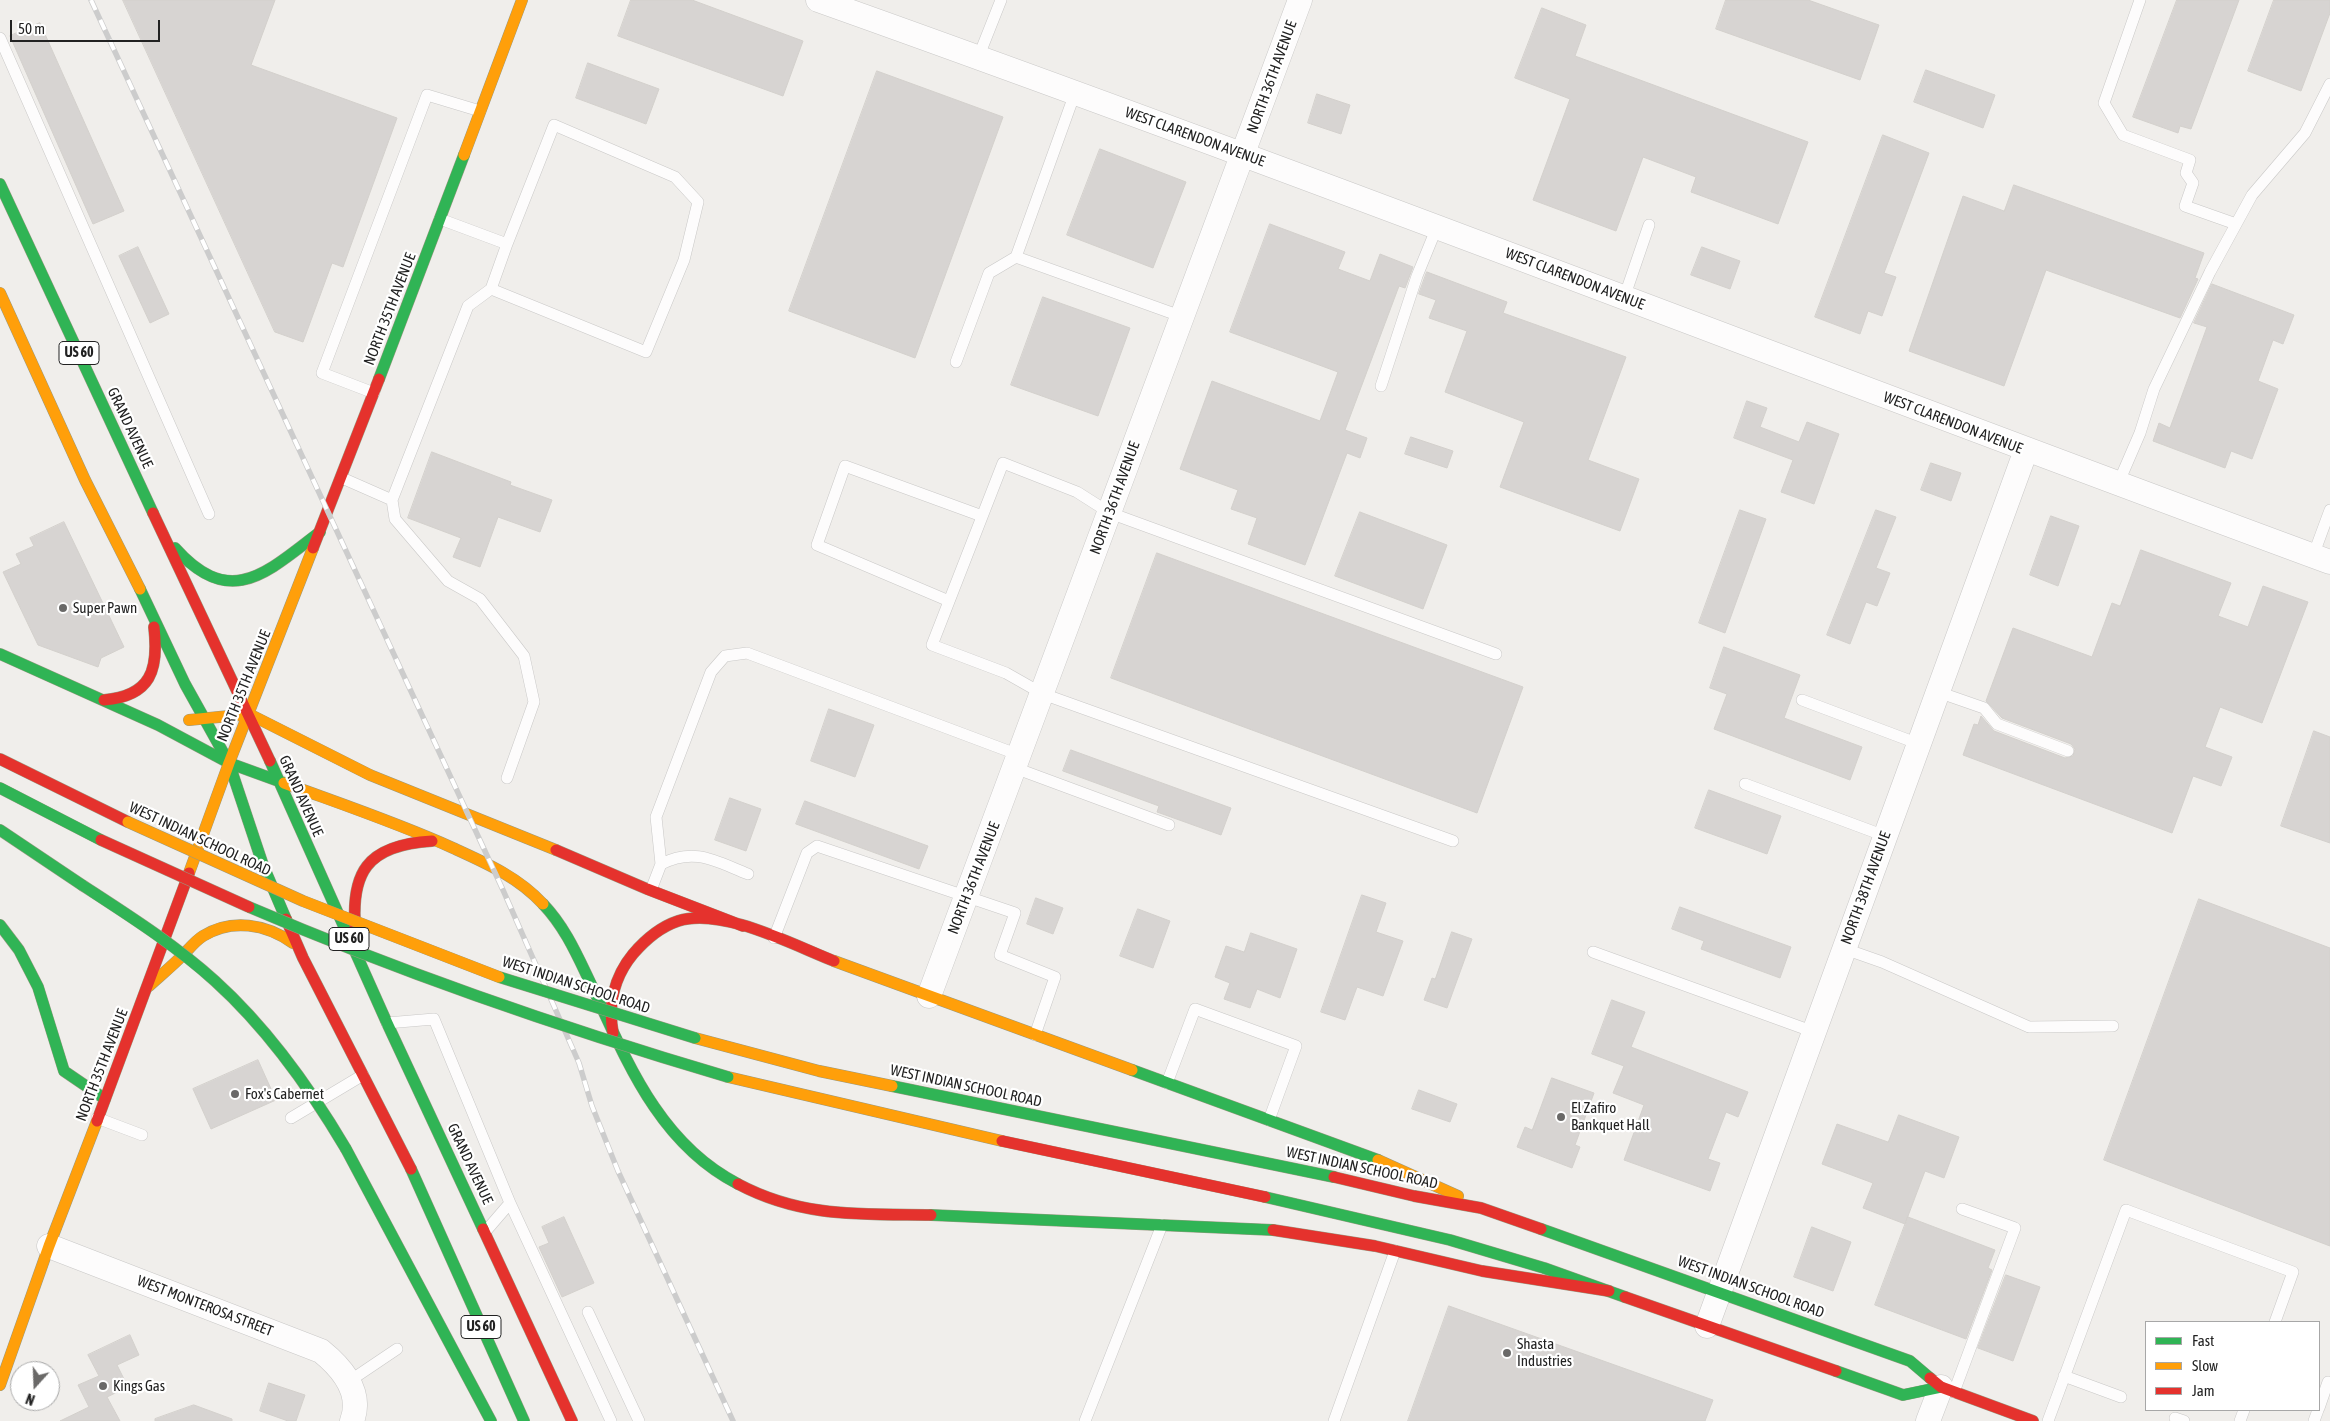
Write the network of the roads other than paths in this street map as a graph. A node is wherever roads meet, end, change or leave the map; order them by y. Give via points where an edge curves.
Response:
1 (522, 0) edge
2 (818, 0) edge
3 (1001, 0) edge
4 (1300, 0) edge
5 (2140, 0) edge
6 (0, 38) edge
7 (978, 58) junction
8 (2330, 84) edge
9 (1075, 93) junction
10 (481, 111) junction
11 (1244, 154) junction
12 (0, 184) edge
13 (440, 219) junction
14 (2236, 224) junction
15 (1649, 225) dead end
16 (1437, 228) junction
17 (507, 244) junction
18 (1016, 257) junction
19 (491, 289) junction
20 (0, 293) edge
21 (1624, 298) junction
22 (1183, 317) junction
23 (956, 362) dead end
24 (1382, 386) dead end
25 (374, 393) junction
26 (2026, 450) junction
27 (342, 478) junction
28 (2118, 484) junction
29 (392, 500) junction
30 (2330, 510) edge
31 (1110, 513) junction
32 (209, 514) dead end
33 (982, 516) junction
34 (157, 522) junction
35 (320, 532) junction
36 (2321, 559) edge
37 (949, 601) junction
38 (152, 613) junction
39 (0, 654) edge
40 (1496, 654) dead end
41 (1938, 692) junction
42 (1043, 694) junction
43 (104, 700) junction
44 (1802, 700) dead end
45 (249, 714) junction
46 (203, 717) junction
47 (158, 725) junction
48 (1919, 744) junction
49 (2068, 752) dead end
50 (0, 759) edge
51 (1017, 762) junction
52 (229, 763) junction
53 (508, 778) dead end
54 (277, 779) junction
55 (1745, 784) dead end
56 (0, 788) edge
57 (1169, 825) dead end
58 (0, 830) edge
59 (1885, 836) junction
60 (437, 841) junction
61 (1453, 841) dead end
62 (661, 864) junction
63 (748, 874) dead end
64 (651, 890) junction
65 (966, 898) junction
66 (0, 925) edge
67 (743, 926) junction
68 (774, 938) junction
69 (1844, 949) junction
70 (1593, 952) dead end
71 (303, 958) junction
72 (363, 969) junction
73 (149, 986) junction
74 (929, 996) junction
75 (387, 1023) junction
76 (2113, 1026) dead end
77 (1814, 1032) junction
78 (613, 1034) junction
79 (1035, 1035) junction
80 (363, 1075) junction
81 (1167, 1083) junction
82 (105, 1099) junction
83 (97, 1118) junction
84 (291, 1118) dead end
85 (1269, 1120) junction
86 (142, 1134) dead end
87 (510, 1203) junction
88 (1481, 1208) junction
89 (1962, 1209) dead end
90 (1163, 1223) junction
91 (454, 1226) dead end
92 (485, 1232) junction
93 (438, 1233) junction
94 (49, 1246) junction
95 (1395, 1251) junction
96 (1609, 1291) junction
97 (1720, 1292) junction
98 (588, 1312) dead end
99 (2275, 1321) edge
100 (1707, 1326) junction
101 (397, 1349) dead end
102 (2064, 1376) junction
103 (348, 1382) junction
104 (2328, 1382) dead end
105 (0, 1385) edge
106 (1947, 1390) junction
107 (2121, 1397) dead end
108 (2320, 1404) edge
109 (1995, 1407) junction
110 (352, 1421) edge
111 (490, 1421) edge
112 (524, 1421) edge
113 (572, 1421) edge
114 (611, 1421) edge
115 (639, 1421) edge
116 (1086, 1421) edge
117 (1334, 1421) edge
118 (1928, 1421) edge
119 (1990, 1421) edge
120 (2033, 1421) edge
121 (2048, 1421) edge

1 - 10 main road, NORTH 35TH AVENUE
2 - 7 street, WEST CLARENDON AVENUE
3 - 7 lane
4 - 11 street, NORTH 36TH AVENUE
5 - 14 lane via 2104,103 2123,135 2190,160 2186,173 2193,183 2185,206
6 - 32 lane
7 - 9 street, WEST CLARENDON AVENUE
8 - 14 lane via 2306,133 2252,194
9 - 11 street, WEST CLARENDON AVENUE
9 - 18 lane
10 - 13 main road, NORTH 35TH AVENUE
10 - 25 lane via 427,95 322,373
11 - 16 street, WEST CLARENDON AVENUE
11 - 22 street, NORTH 36TH AVENUE
12 - 34 main road, GRAND AVENUE / US 60
13 - 17 lane
13 - 25 main road, NORTH 35TH AVENUE
14 - 28 lane via 2154,389 2140,433
15 - 21 lane
16 - 21 street, WEST CLARENDON AVENUE
16 - 24 lane via 1417,276
17 - 19 lane
17 - 19 lane via 554,125 675,177 698,202 684,260 646,352
18 - 22 lane
18 - 23 lane via 989,273
19 - 29 lane via 468,306
20 - 38 main road, US 60 via 85,480
21 - 26 street, WEST CLARENDON AVENUE
22 - 31 street, NORTH 36TH AVENUE
25 - 27 main road, NORTH 35TH AVENUE
26 - 28 street, WEST CLARENDON AVENUE
26 - 41 street, NORTH 38TH AVENUE
27 - 29 lane
27 - 35 main road, NORTH 35TH AVENUE
28 - 36 street, WEST CLARENDON AVENUE
29 - 53 lane via 394,519 448,581 480,599 524,656 534,702
30 - 36 lane
31 - 33 lane via 1077,492 1003,463
31 - 40 lane
31 - 42 street, NORTH 36TH AVENUE
33 - 37 lane
33 - 37 lane via 845,466 817,545
34 - 35 main road via 174,548 194,569 225,580 241,580 266,572
34 - 45 main road, GRAND AVENUE / US 60
35 - 45 main road, NORTH 35TH AVENUE
37 - 42 lane via 932,645 1006,673
38 - 43 main road via 156,654 151,674 136,694 121,700
38 - 46 main road, US 60
39 - 43 main road
41 - 48 street, NORTH 38TH AVENUE
41 - 49 lane via 1984,708 1997,724
42 - 51 street, NORTH 36TH AVENUE
42 - 61 lane
43 - 47 main road
44 - 48 lane
45 - 46 main road
45 - 52 main road, NORTH 35TH AVENUE
45 - 54 main road, GRAND AVENUE / US 60
45 - 64 main road via 370,775
46 - 47 main road
46 - 52 main road, US 60
47 - 52 main road
48 - 59 street, NORTH 38TH AVENUE
50 - 88 main road, WEST INDIAN SCHOOL ROAD, bridge via 215,863 389,936 482,971 694,1038 820,1071
51 - 57 lane
51 - 62 lane via 746,653 725,656 711,672 656,817
51 - 65 street, NORTH 36TH AVENUE
52 - 54 main road
52 - 71 main road, US 60 via 262,865
52 - 73 main road, NORTH 35TH AVENUE
54 - 60 main road
54 - 72 main road, GRAND AVENUE / US 60
55 - 59 lane
56 - 96 main road, bridge via 201,887 388,965 580,1033 728,1077 1450,1240
58 - 111 main road, bridge via 150,930 216,982 297,1071 346,1149
59 - 69 street, NORTH 38TH AVENUE
60 - 72 main road via 414,840 394,845 377,855 363,871 353,895 352,907
60 - 78 main road via 516,880 551,912 568,937
62 - 63 lane via 677,856 700,856
62 - 64 lane
64 - 67 main road
65 - 68 lane via 817,846 807,853
65 - 74 street, NORTH 36TH AVENUE
65 - 79 lane via 1015,913 1000,955 1055,977
66 - 82 main road via 19,950 38,987 64,1071
67 - 68 main road
67 - 78 main road via 709,918 683,919 647,940 626,965 615,989 610,1014
68 - 74 main road
69 - 76 lane via 1882,962 2029,1027
69 - 77 street, NORTH 38TH AVENUE
70 - 77 lane
71 - 73 main road via 293,943 275,930 248,924 236,926 202,937
71 - 80 main road, US 60
72 - 75 main road, GRAND AVENUE / US 60
73 - 82 main road, NORTH 35TH AVENUE
74 - 79 main road
75 - 87 lane via 434,1019
75 - 92 main road, GRAND AVENUE / US 60 via 473,1217
77 - 97 street, NORTH 38TH AVENUE
78 - 90 main road via 651,1105 686,1147 732,1182 783,1204 834,1214
79 - 81 main road
80 - 84 lane
80 - 93 main road, US 60 via 410,1167
81 - 85 main road
81 - 85 lane via 1195,1009 1296,1046
82 - 83 main road, NORTH 35TH AVENUE
83 - 86 lane
83 - 94 main road, NORTH 35TH AVENUE
85 - 88 main road via 1420,1176
87 - 92 lane
87 - 114 lane
88 - 97 main road, WEST INDIAN SCHOOL ROAD
89 - 106 lane via 2015,1228
90 - 95 main road via 1263,1229
90 - 116 lane
91 - 93 main road
92 - 113 main road, GRAND AVENUE / US 60
93 - 112 main road, US 60
94 - 103 street, WEST MONTEROSA STREET via 322,1351 340,1366
94 - 105 main road, NORTH 35TH AVENUE
95 - 96 main road via 1482,1271
95 - 117 lane
96 - 100 main road
97 - 100 street, NORTH 38TH AVENUE
97 - 106 main road, WEST INDIAN SCHOOL ROAD via 1910,1361
98 - 115 lane
99 - 102 lane via 2293,1272 2126,1210
100 - 106 main road via 1903,1395
101 - 103 lane
102 - 107 lane
102 - 121 lane
103 - 110 street, WEST MONTEROSA STREET via 354,1398
104 - 108 lane
106 - 109 main road, WEST INDIAN SCHOOL ROAD
106 - 118 street
109 - 119 lane
109 - 120 main road, WEST INDIAN SCHOOL ROAD

